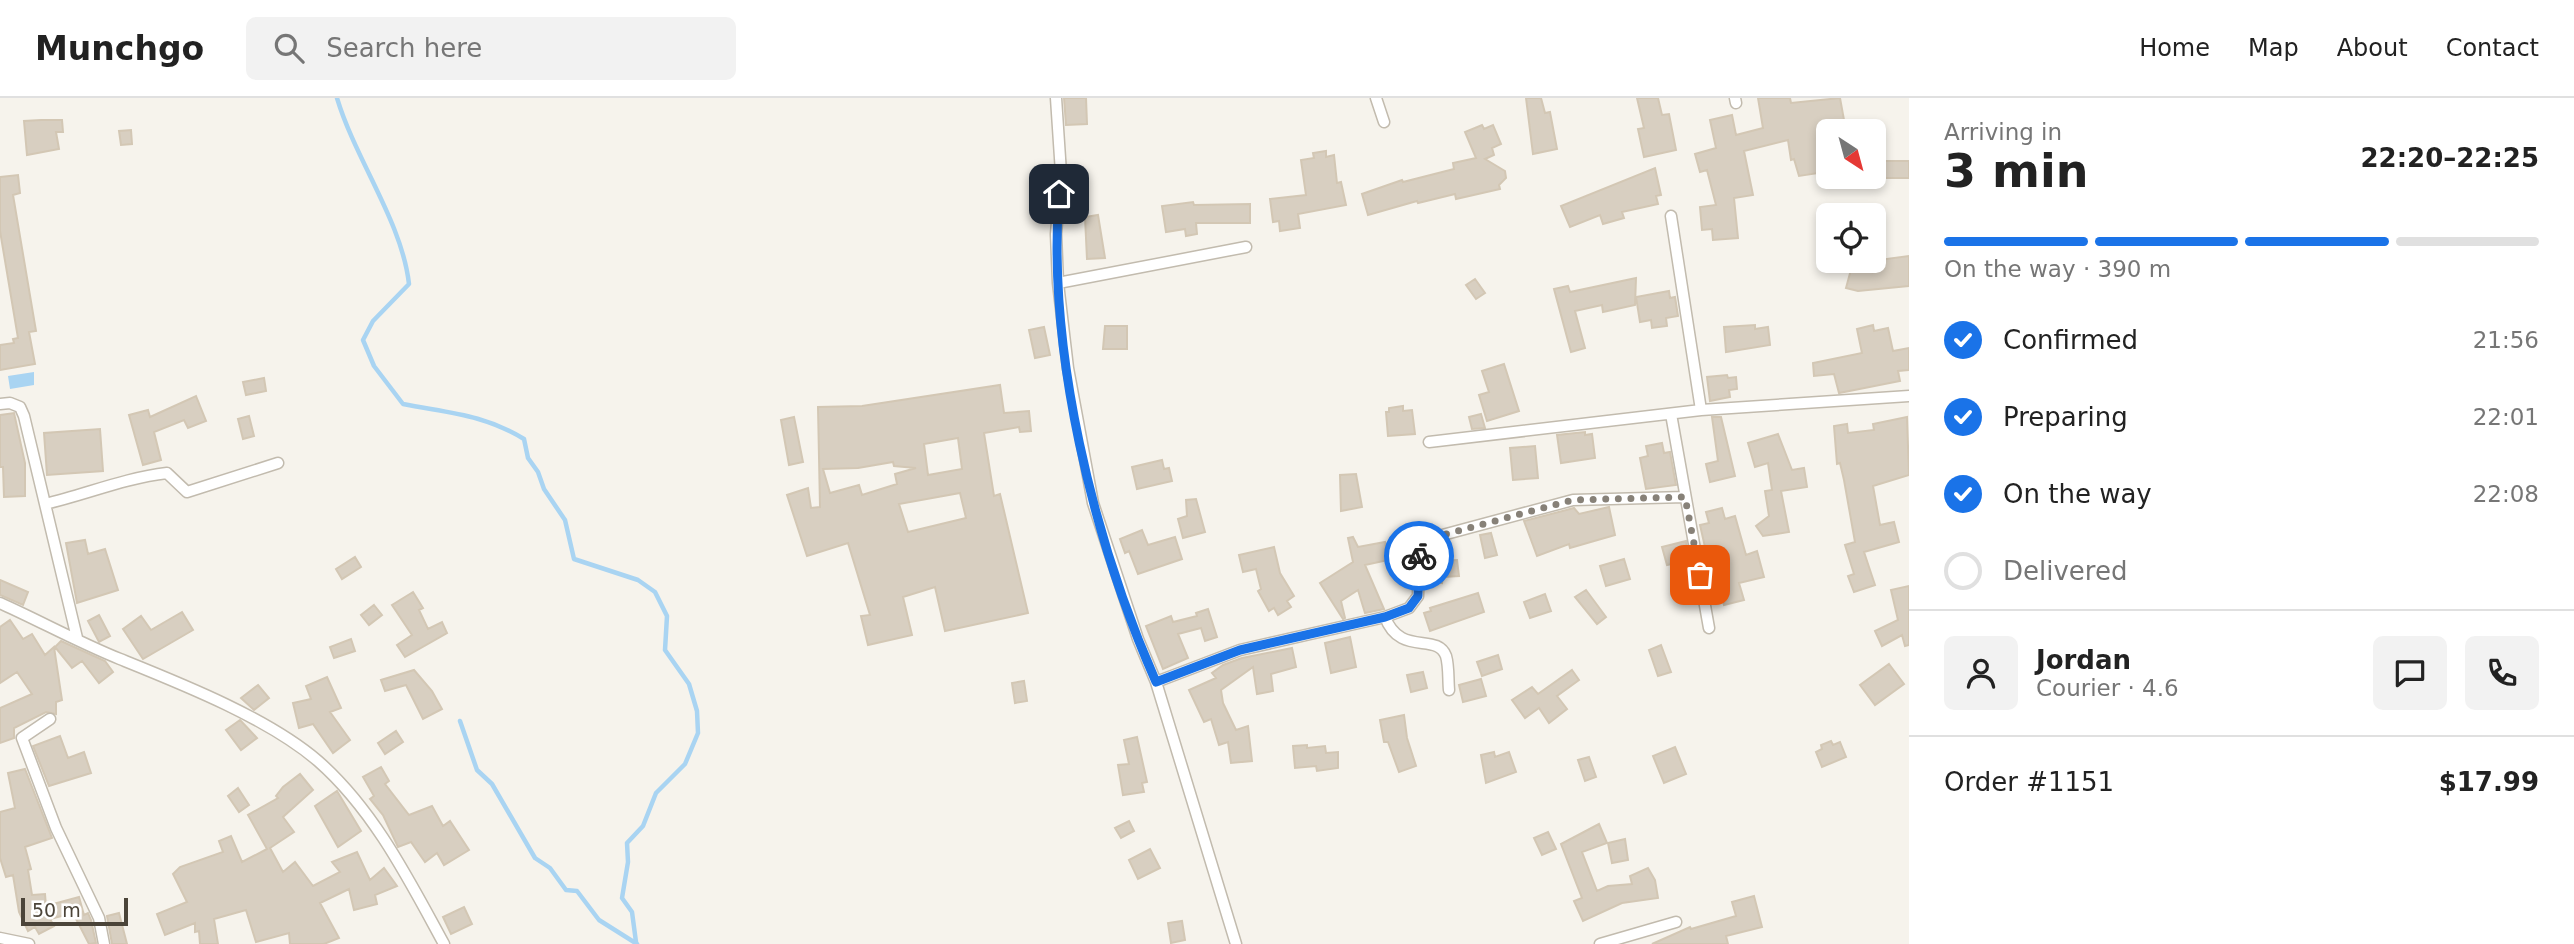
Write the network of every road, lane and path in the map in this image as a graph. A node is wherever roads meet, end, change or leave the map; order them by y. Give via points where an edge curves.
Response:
1 (1055, 98) edge
2 (1376, 98) edge
3 (1384, 122) dead end
4 (1671, 216) dead end
5 (1246, 247) dead end
6 (1058, 283) junction
7 (1909, 396) edge
8 (0, 404) edge
9 (1701, 410) junction
10 (1671, 414) junction
11 (1429, 442) dead end
12 (278, 463) dead end
13 (1685, 497) junction
14 (45, 504) junction
15 (0, 603) edge
16 (1385, 617) junction
17 (1709, 628) dead end
18 (77, 638) junction
19 (1156, 682) junction
20 (1449, 690) dead end
21 (50, 719) dead end
22 (1676, 922) dead end
23 (0, 938) edge
24 (29, 944) edge
25 (104, 944) edge
26 (444, 944) edge
27 (1236, 944) edge
28 (1600, 944) edge

1 - 6 street via 1061,173
2 - 3 street
4 - 9 street
5 - 6 street
6 - 19 street via 1093,503
7 - 9 street
8 - 14 street via 20,407
9 - 10 street
10 - 11 street
10 - 13 street
12 - 14 street via 187,492 167,473 130,477
13 - 16 street via 1573,500 1435,537 1419,550 1415,603
13 - 17 street
14 - 18 street
15 - 18 street
16 - 19 street via 1240,650
16 - 20 street via 1397,637 1438,647 1446,654
18 - 26 street via 182,682 318,761 359,805
19 - 27 street
21 - 25 street via 22,738 56,828 99,918
22 - 28 street
23 - 24 street

